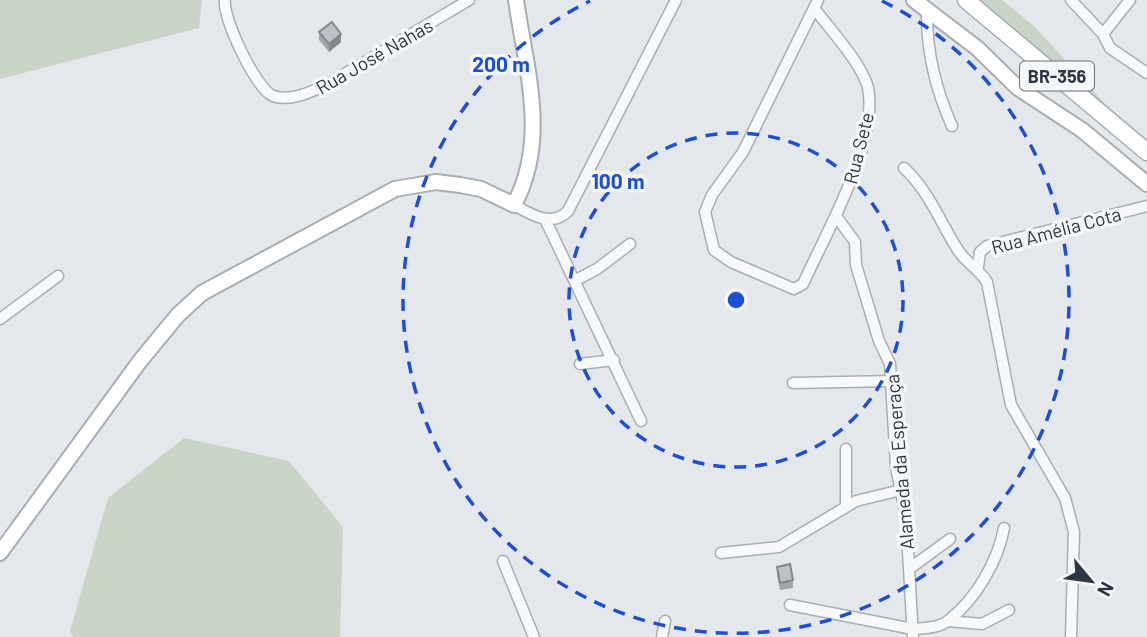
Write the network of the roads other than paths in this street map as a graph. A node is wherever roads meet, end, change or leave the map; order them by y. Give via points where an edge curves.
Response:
1 (225, 0) edge
2 (469, 0) edge
3 (516, 0) edge
4 (676, 0) edge
5 (914, 0) edge
6 (966, 0) edge
7 (1071, 0) edge
8 (1130, 0) edge
9 (816, 4) edge
10 (927, 9) junction
11 (1103, 34) junction
12 (1147, 73) edge
13 (952, 126) dead end
14 (1147, 152) edge
15 (904, 168) dead end
16 (1147, 184) edge
17 (514, 205) junction
18 (1147, 206) edge
19 (836, 216) junction
20 (545, 219) junction
21 (629, 244) dead end
22 (978, 267) junction
23 (58, 276) dead end
24 (576, 280) junction
25 (0, 318) edge
26 (614, 360) junction
27 (580, 364) dead end
28 (892, 381) junction
29 (793, 383) dead end
30 (641, 421) dead end
31 (846, 449) dead end
32 (901, 490) junction
33 (846, 507) junction
34 (1004, 528) dead end
35 (950, 538) dead end
36 (0, 553) edge
37 (721, 553) dead end
38 (503, 561) dead end
39 (909, 569) junction
40 (790, 605) dead end
41 (1009, 610) dead end
42 (665, 621) dead end
43 (948, 621) junction
44 (913, 633) edge
45 (534, 637) edge
46 (662, 637) edge
47 (1071, 637) edge

1 - 2 street, Rua José Nahas via 227,21 261,85 274,96 296,96 326,85
3 - 17 street via 534,142
4 - 20 street via 568,211 558,219
5 - 10 street
6 - 14 main road, BR-356
7 - 11 street
8 - 11 street
9 - 19 street, Rua Sete via 868,87 863,138
9 - 19 street, Rua Sete via 743,152 705,212 714,250 794,289 803,284
10 - 13 street via 930,62
10 - 16 street via 1018,88 1082,130
11 - 12 street via 1110,48
15 - 22 street via 917,180 964,259
17 - 20 street
17 - 36 street via 481,189 460,185 436,182 395,189 202,293 177,315 140,361
18 - 22 street, Rua Amélia Cota via 987,246 980,252
19 - 28 street, Alameda da Esperaça via 855,242 856,265
20 - 24 street
21 - 24 street
22 - 47 street via 987,282 1012,404 1065,498 1074,531
23 - 25 street
24 - 26 street
26 - 27 street
26 - 30 street
28 - 29 street
28 - 32 street, Alameda da Esperaça
31 - 33 street
32 - 33 street
32 - 39 street, Alameda da Esperaça
33 - 37 street via 779,547
34 - 43 street via 993,564
35 - 39 street
38 - 45 street
39 - 44 street, Alameda da Esperaça
40 - 44 street
41 - 43 street via 982,624
42 - 46 street
43 - 44 street

